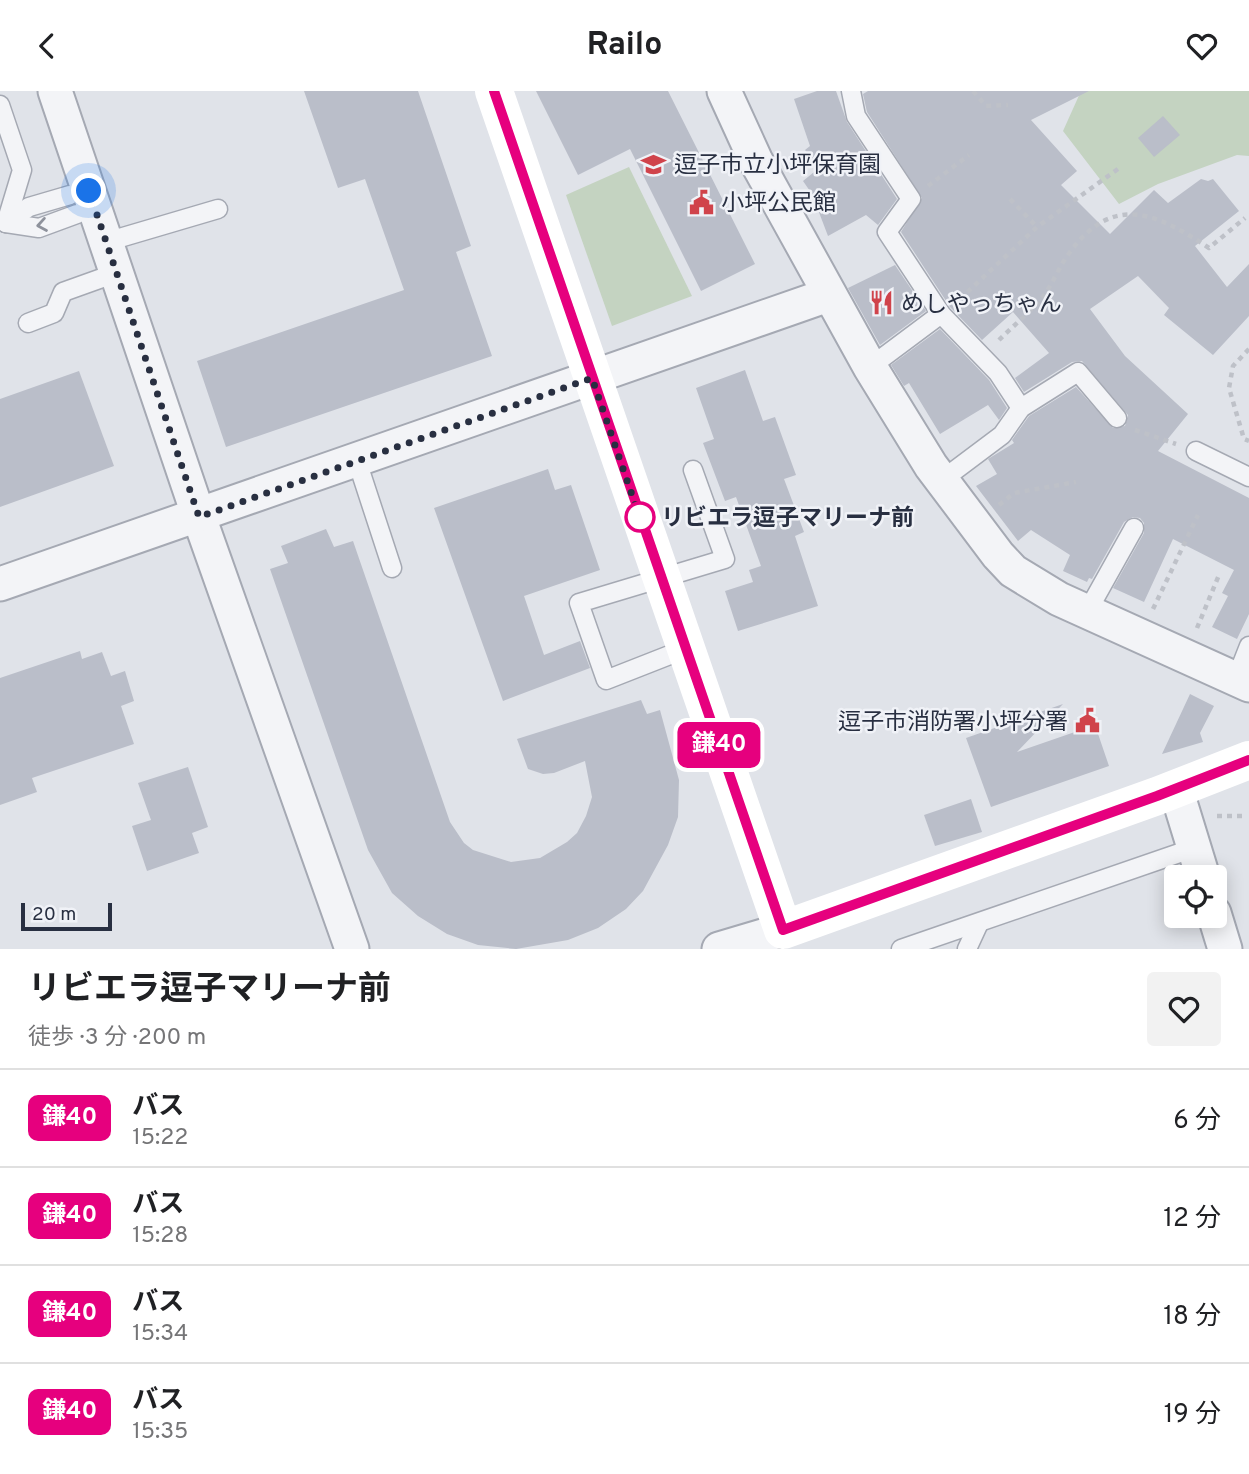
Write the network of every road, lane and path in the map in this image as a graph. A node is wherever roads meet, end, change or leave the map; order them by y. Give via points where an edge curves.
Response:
1 (55, 91) edge
2 (494, 91) edge
3 (724, 91) edge
4 (851, 91) edge
5 (974, 91) edge
6 (0, 104) edge
7 (1008, 105) dead end
8 (969, 155) dead end
9 (1118, 169) dead end
10 (70, 195) dead end
11 (911, 199) junction
12 (1010, 199) dead end
13 (218, 209) dead end
14 (77, 214) dead end
15 (1245, 218) dead end
16 (6, 223) junction
17 (1037, 227) junction
18 (106, 242) junction
19 (117, 273) junction
20 (828, 295) junction
21 (941, 314) junction
22 (28, 323) dead end
23 (992, 346) dead end
24 (1249, 349) edge
25 (870, 367) junction
26 (592, 378) junction
27 (1021, 408) junction
28 (1117, 418) joint
29 (1249, 441) edge
30 (1196, 451) joint
31 (358, 461) junction
32 (693, 470) dead end
33 (950, 474) dead end
34 (1249, 477) edge
35 (1076, 482) dead end
36 (1198, 515) dead end
37 (199, 517) junction
38 (975, 527) junction
39 (1134, 528) dead end
40 (392, 568) dead end
41 (1219, 575) dead end
42 (661, 578) junction
43 (0, 584) edge
44 (1087, 613) junction
45 (1141, 635) junction
46 (1249, 646) edge
47 (685, 649) junction
48 (1185, 655) junction
49 (1242, 682) edge
50 (1249, 760) edge
51 (1176, 789) junction
52 (1199, 862) edge
53 (979, 922) junction
54 (1219, 928) edge
55 (786, 939) edge
56 (352, 949) edge
57 (719, 949) edge
58 (901, 949) edge
59 (967, 949) edge
60 (1226, 949) edge

1 - 18 street
2 - 26 street
3 - 20 street
4 - 11 lane via 856,116
5 - 7 path via 986,106
6 - 16 lane via 22,170
8 - 11 path
9 - 17 path
10 - 16 lane via 29,207
11 - 21 lane via 887,232
12 - 17 path
13 - 18 lane
14 -> 16 lane via 39,228
15 - 23 path via 1209,249 1173,224 1144,214 1114,215 1083,238 1044,295
17 - 21 path
18 - 19 street
19 - 22 lane via 64,292 54,313
19 - 37 street
20 - 25 street
20 - 26 street
21 - 25 lane
21 - 27 lane via 998,373
24 - 29 path via 1233,366 1229,388 1244,439
25 - 38 street
26 - 31 street
26 - 42 street
27 - 28 lane via 1078,372
27 - 33 lane via 1002,435
28 - 30 path via 1125,427
30 - 34 lane
31 - 37 street
31 - 40 lane
32 - 42 lane via 725,559
35 - 38 path via 1014,493
36 - 45 path
37 - 43 street
37 - 56 street
38 - 44 street via 1013,571
39 - 44 lane
41 - 48 path
42 - 47 street
42 - 47 lane via 579,603 606,680
44 - 45 street
45 - 48 street
46 - 49 lane
47 - 55 street
48 - 49 street
50 - 51 street
51 - 52 street
51 - 55 street
52 - 53 lane
53 - 58 lane
53 - 59 lane
54 - 60 street
55 - 57 street

